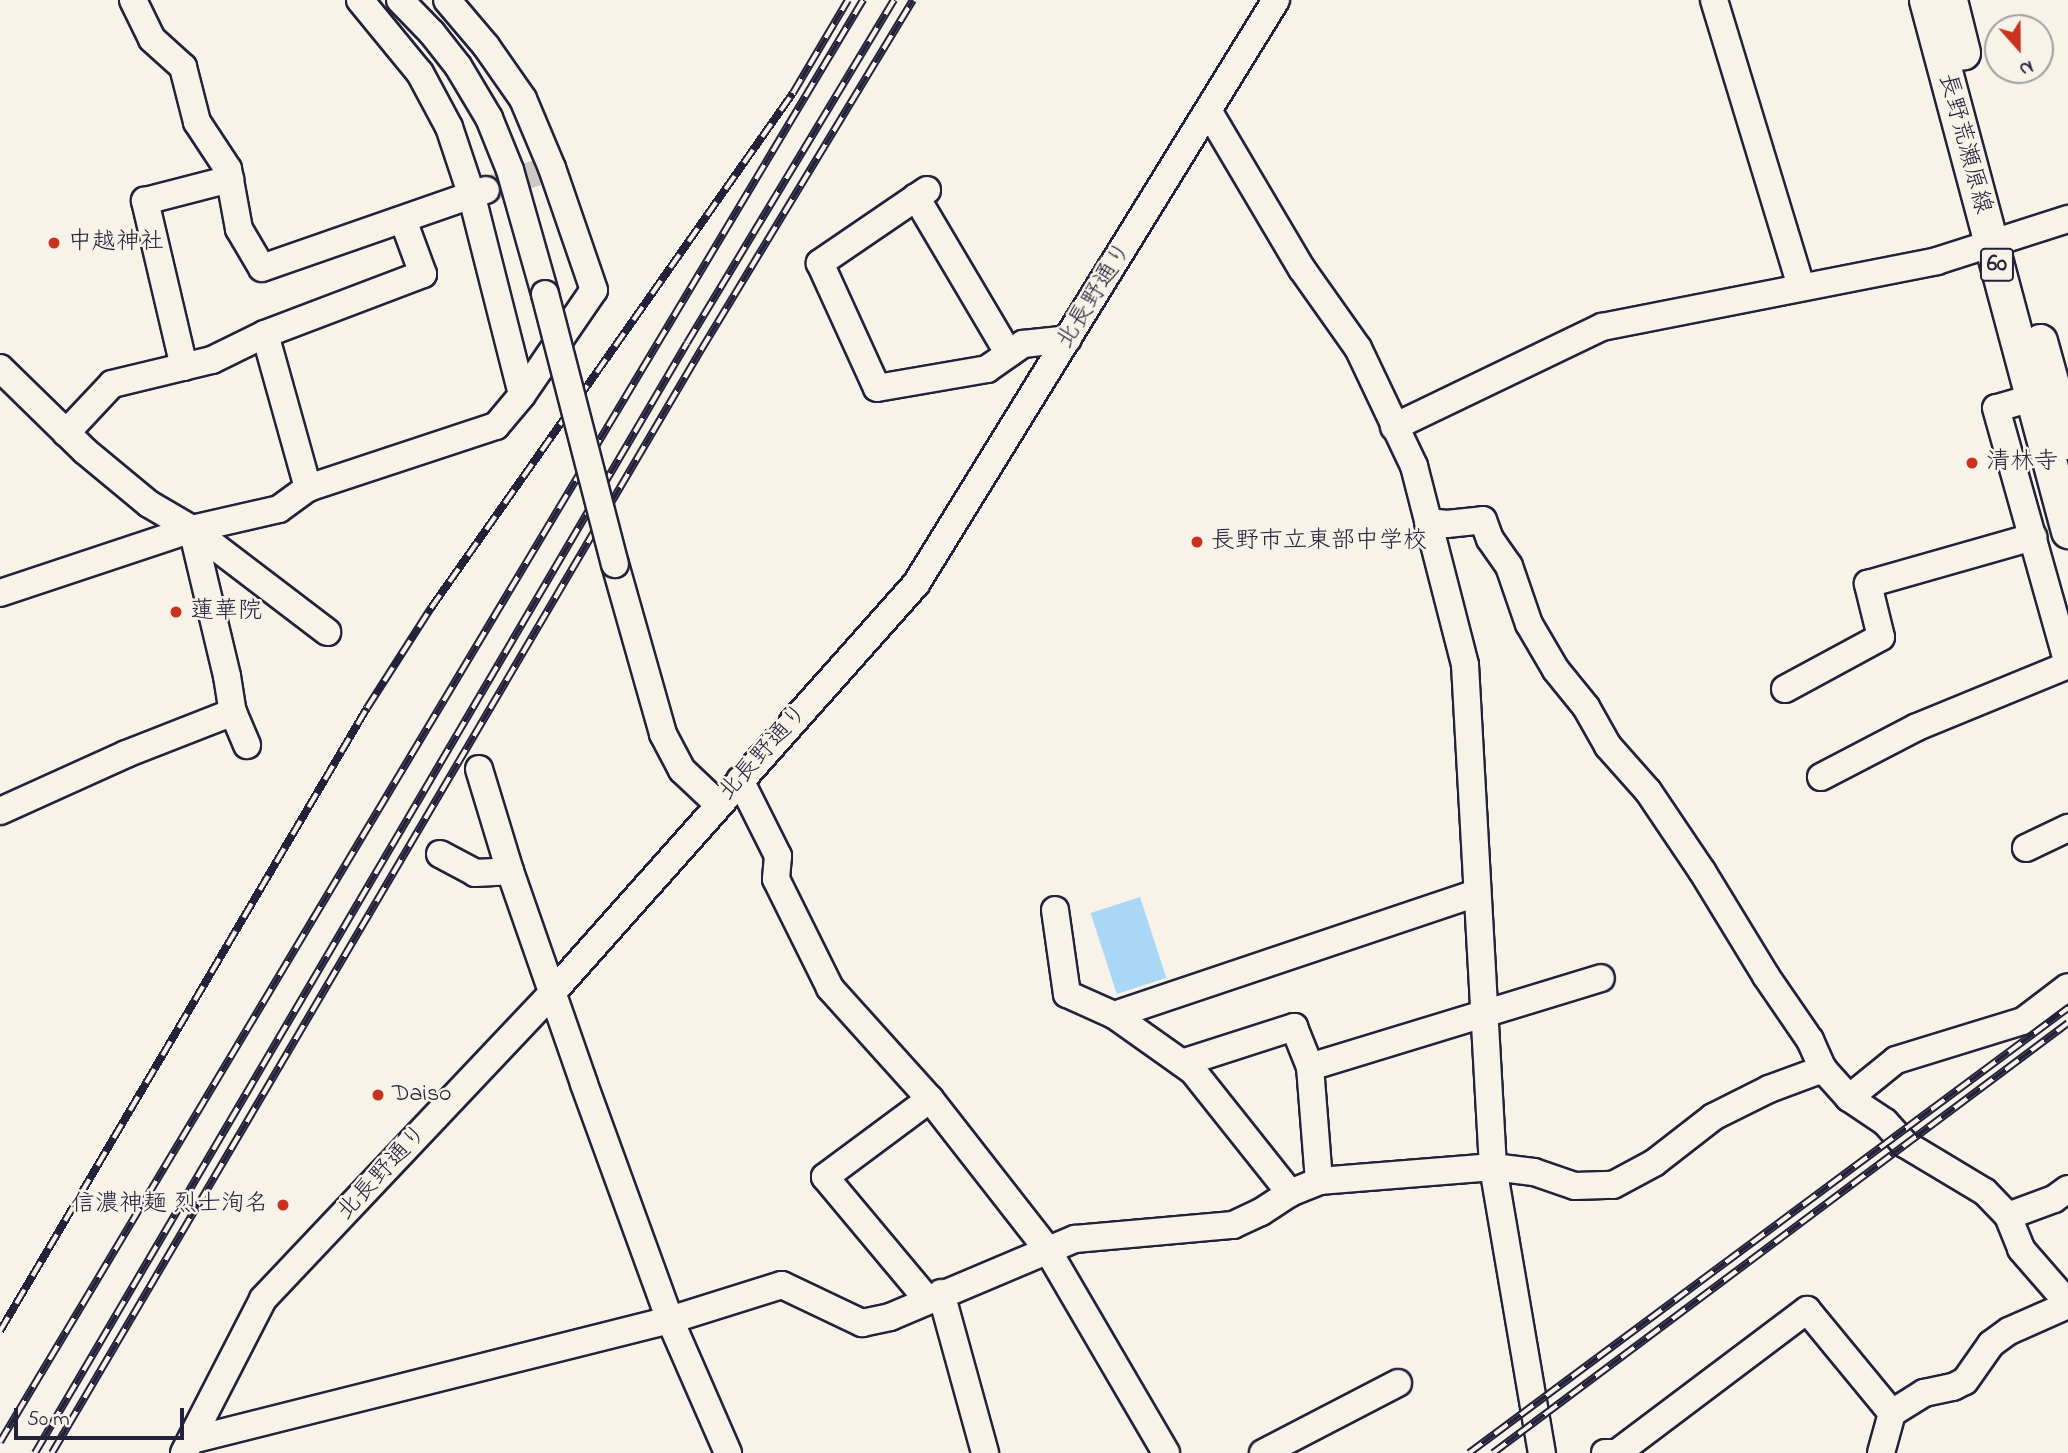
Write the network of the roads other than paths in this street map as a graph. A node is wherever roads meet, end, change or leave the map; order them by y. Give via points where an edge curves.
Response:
1 (133, 0) edge
2 (360, 0) edge
3 (400, 0) edge
4 (447, 0) edge
5 (1276, 0) edge
6 (1714, 0) edge
7 (1926, 0) edge
8 (1950, 0) edge
9 (1209, 112) junction
10 (230, 179) junction
11 (479, 192) junction
12 (2068, 219) edge
13 (403, 220) junction
14 (2001, 240) junction
15 (1801, 286) junction
16 (265, 334) junction
17 (1068, 339) junction
18 (1009, 354) junction
19 (184, 367) junction
20 (0, 368) edge
21 (2051, 390) edge
22 (522, 395) junction
23 (1394, 427) junction
24 (66, 433) junction
25 (2068, 442) edge
26 (309, 488) junction
27 (1428, 522) junction
28 (192, 529) junction
29 (2068, 531) edge
30 (2033, 537) junction
31 (0, 593) edge
32 (327, 632) dead end
33 (2068, 665) edge
34 (1785, 689) dead end
35 (233, 712) junction
36 (247, 744) dead end
37 (479, 769) dead end
38 (1821, 777) dead end
39 (740, 780) junction
40 (719, 804) junction
41 (0, 811) edge
42 (2068, 828) edge
43 (2026, 848) dead end
44 (440, 854) dead end
45 (510, 871) junction
46 (1477, 893) junction
47 (1055, 910) dead end
48 (1601, 978) dead end
49 (2068, 987) edge
50 (552, 993) junction
51 (1483, 1014) junction
52 (1114, 1015) junction
53 (1182, 1063) junction
54 (1310, 1067) junction
55 (1822, 1069) junction
56 (1849, 1098) junction
57 (930, 1099) junction
58 (1493, 1167) junction
59 (1320, 1181) junction
60 (2068, 1189) edge
61 (1290, 1193) junction
62 (2008, 1216) junction
63 (1047, 1250) junction
64 (934, 1296) junction
65 (2068, 1304) edge
66 (670, 1320) junction
67 (1398, 1383) dead end
68 (1892, 1413) junction
69 (188, 1446) edge
70 (727, 1453) edge
71 (985, 1453) edge
72 (1166, 1453) edge
73 (1263, 1453) edge
74 (1542, 1453) edge
75 (1605, 1453) edge
76 (1881, 1453) edge

1 - 10 street via 152,39 183,67 197,122
2 - 11 street via 420,73
3 - 40 street, bridge via 451,58 489,118 510,170 663,734 682,770
4 - 22 street via 523,99 545,170 594,289
5 - 9 street, 北長野通り
6 - 15 street
7 - 14 main road, 長野荒瀬原線 / 60
8 - 14 main road, 長野荒瀬原線 / 60
9 - 17 street, 北長野通り
9 - 23 street via 1301,268 1358,348
10 - 13 street via 239,229 262,268
10 - 19 street via 145,201
11 - 13 street
11 - 22 street
12 - 14 street
13 - 16 street via 423,274
14 - 15 street via 1890,272
14 - 21 main road, 長野荒瀬原線 / 60
15 - 23 street via 1602,327
16 - 19 street
16 - 26 street
17 - 18 street via 1023,344
17 - 39 street, 北長野通り via 916,584
18 - 18 street via 987,369 877,388 820,263 922,194
19 - 24 street via 112,384
20 - 24 street
21 - 25 main road, 長野荒瀬原線 / 60
21 - 29 main road, 長野荒瀬原線 / 60
21 - 30 street via 1997,408
22 - 26 street via 496,426
23 - 27 street via 1413,466
24 - 28 street via 149,504
26 - 28 street via 279,509
27 - 46 street via 1465,665
27 - 55 street via 1483,520 1509,566 1529,624 1556,670 1702,871 1810,1040
28 - 31 street
28 - 32 street
28 - 35 street
30 - 33 street
30 - 34 street via 1868,584 1881,637
33 - 38 street via 1917,727
35 - 36 street
35 - 41 street
37 - 45 street
39 - 40 street, 北長野通り
39 - 57 street via 778,856 776,879 830,988
40 - 50 street, 北長野通り
42 - 43 street
44 - 45 street via 475,873
45 - 50 street
46 - 51 street
46 - 52 street
47 - 52 street via 1067,994
48 - 51 street
49 - 56 street via 2024,1021 1896,1060
50 - 66 street
50 - 69 street, 北長野通り via 264,1299
51 - 54 street
51 - 58 street
52 - 53 street
53 - 54 street via 1294,1027
53 - 61 street
54 - 59 street
55 - 56 street
55 - 58 street via 1713,1117 1654,1163 1613,1185 1575,1186 1534,1172
56 - 62 street via 1885,1122 1916,1153 1985,1192
57 - 63 street
57 - 64 street via 825,1177
58 - 59 street
58 - 74 street
59 - 61 street
60 - 62 street
61 - 63 street via 1233,1225 1075,1239
62 - 65 street via 2021,1250
63 - 64 street
63 - 72 street
64 - 66 street via 890,1317 862,1324 782,1285
64 - 71 street
65 - 68 street via 2000,1338 1965,1381 1924,1393
66 - 69 street
66 - 70 street
67 - 73 street
68 - 75 street via 1807,1310 1617,1453
68 - 76 street

